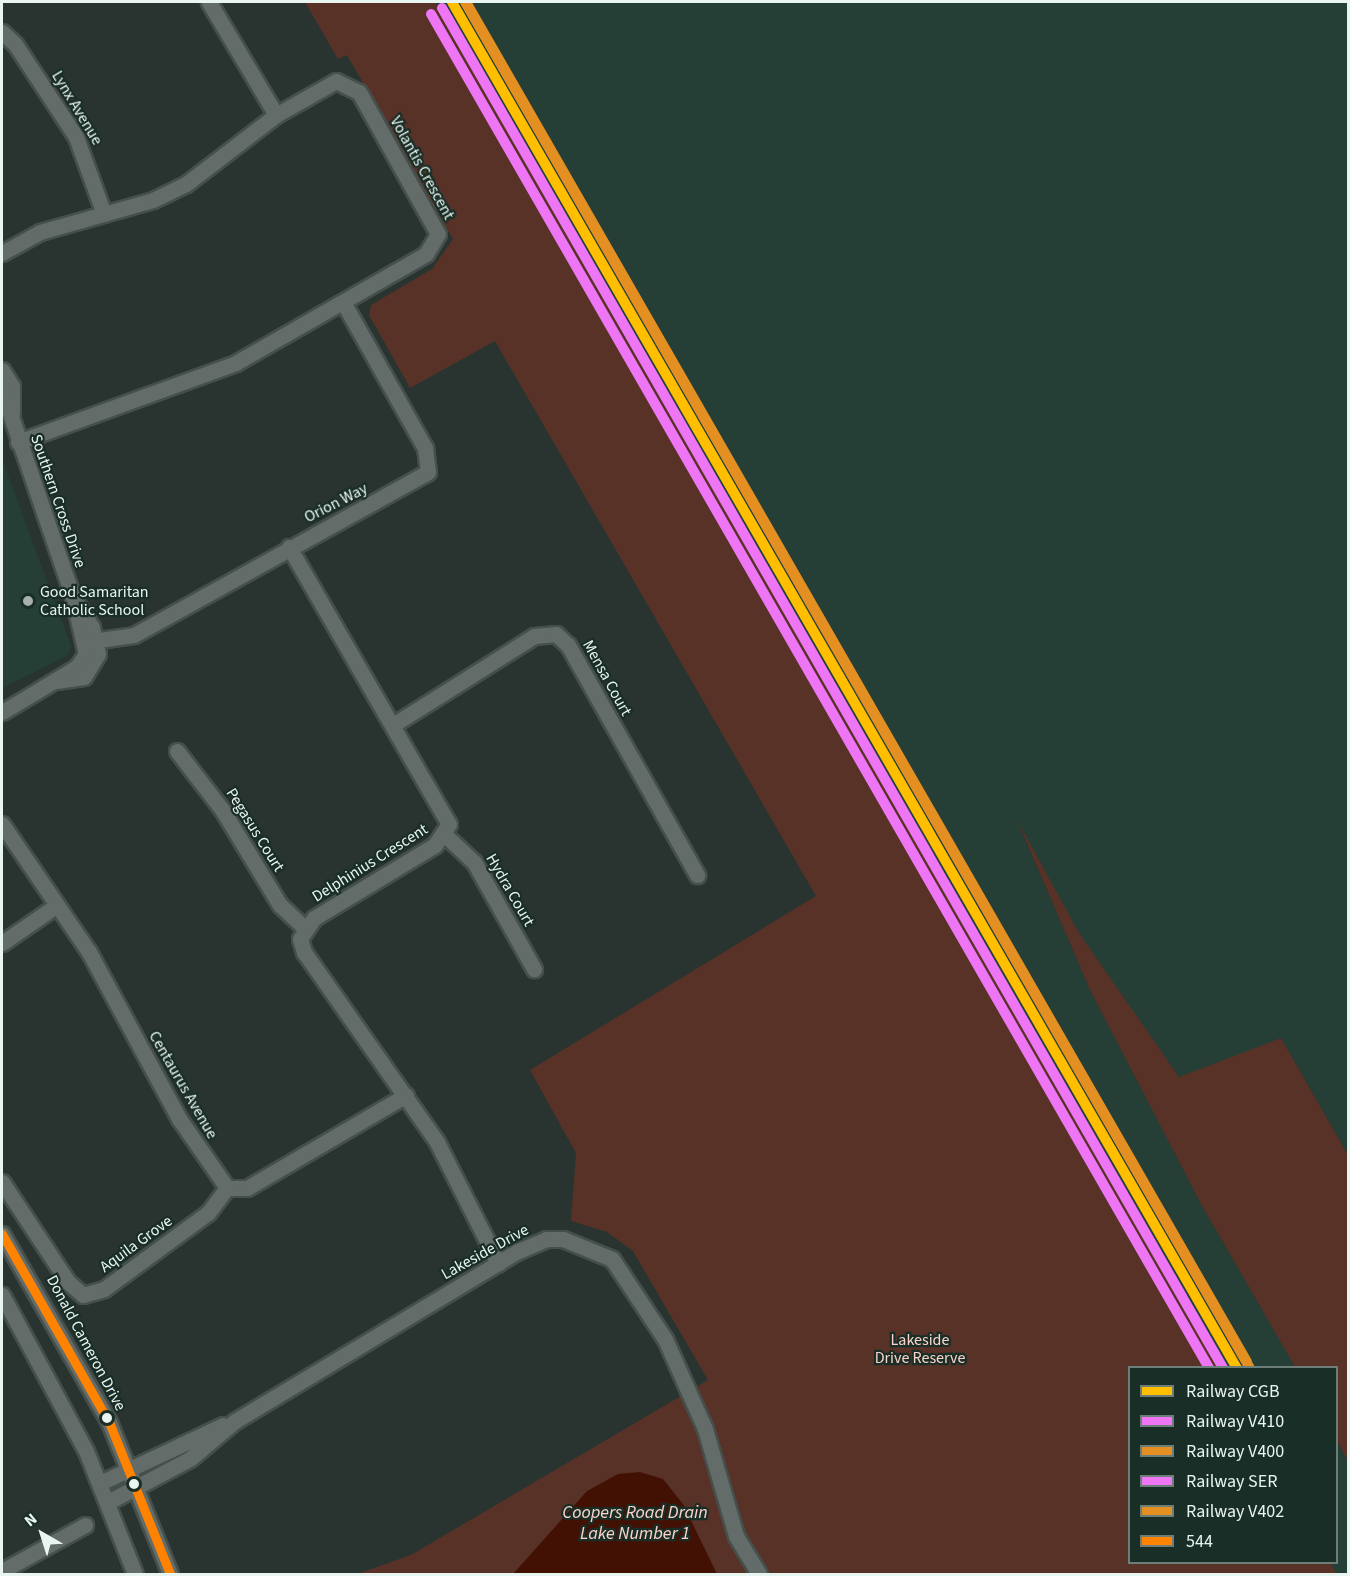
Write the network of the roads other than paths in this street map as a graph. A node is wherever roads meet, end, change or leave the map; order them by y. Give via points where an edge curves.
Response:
1 (209, 2) edge
2 (2, 32) edge
3 (276, 115) junction
4 (104, 214) junction
5 (2, 253) edge
6 (343, 302) junction
7 (2, 370) edge
8 (2, 390) edge
9 (11, 416) junction
10 (18, 442) junction
11 (289, 547) junction
12 (91, 641) junction
13 (2, 712) edge
14 (396, 723) junction
15 (177, 751) dead end
16 (2, 824) edge
17 (446, 836) junction
18 (697, 875) dead end
19 (57, 905) junction
20 (304, 927) junction
21 (2, 944) edge
22 (534, 969) dead end
23 (406, 1095) junction
24 (2, 1182) edge
25 (226, 1188) junction
26 (2, 1234) edge
27 (498, 1263) junction
28 (2, 1295) edge
29 (235, 1421) junction
30 (130, 1471) junction
31 (100, 1483) junction
32 (138, 1489) junction
33 (108, 1502) junction
34 (85, 1525) dead end
35 (2, 1571) edge
36 (135, 1575) edge
37 (170, 1575) edge
38 (759, 1575) edge

1 - 3 street
2 - 4 street, Lynx Avenue via 15,44 76,137
3 - 4 street, Volantis Crescent via 186,184
3 - 6 street, Volantis Crescent via 328,83 353,85 438,234 426,254
4 - 5 street, Volantis Crescent via 40,232
6 - 10 street, Volantis Crescent via 205,377
6 - 11 street, Orion Way via 425,448 428,472
7 - 9 street, Southern Cross Drive via 14,397
8 - 9 street, Southern Cross Drive
9 - 10 street, Southern Cross Drive
10 - 12 street, Southern Cross Drive
11 - 12 street, Orion Way via 134,635
11 - 14 street, Delphinius Crescent
12 - 13 street via 82,661
14 - 17 street, Delphinius Crescent via 446,811
14 - 18 street, Mensa Court via 534,636 556,634 568,645
15 - 20 street, Pegasus Court via 223,811 280,905
16 - 19 street, Centaurus Avenue
17 - 20 street, Delphinius Crescent
17 - 22 street, Hydra Court via 474,862
19 - 21 street
19 - 25 street, Centaurus Avenue via 107,983 180,1120
20 - 23 street via 304,952 326,990
23 - 25 street via 247,1188
23 - 27 street via 470,1201
24 - 25 street, Aquila Grove via 68,1282 83,1295 105,1289 208,1213
26 - 30 street, Donald Cameron Drive via 70,1346
27 - 29 street, Lakeside Drive
27 - 38 street, Lakeside Drive via 530,1244 563,1239 597,1249 626,1273 689,1387 724,1503
28 - 31 street via 49,1376
29 - 30 street, Lakeside Drive via 188,1438
29 - 32 street, Lakeside Drive via 191,1458
30 - 31 street, Lakeside Drive
30 - 32 street, Donald Cameron Drive
31 - 33 street
32 - 33 street, Lakeside Drive
32 - 37 street, Donald Cameron Drive
33 - 36 street
34 - 35 street

